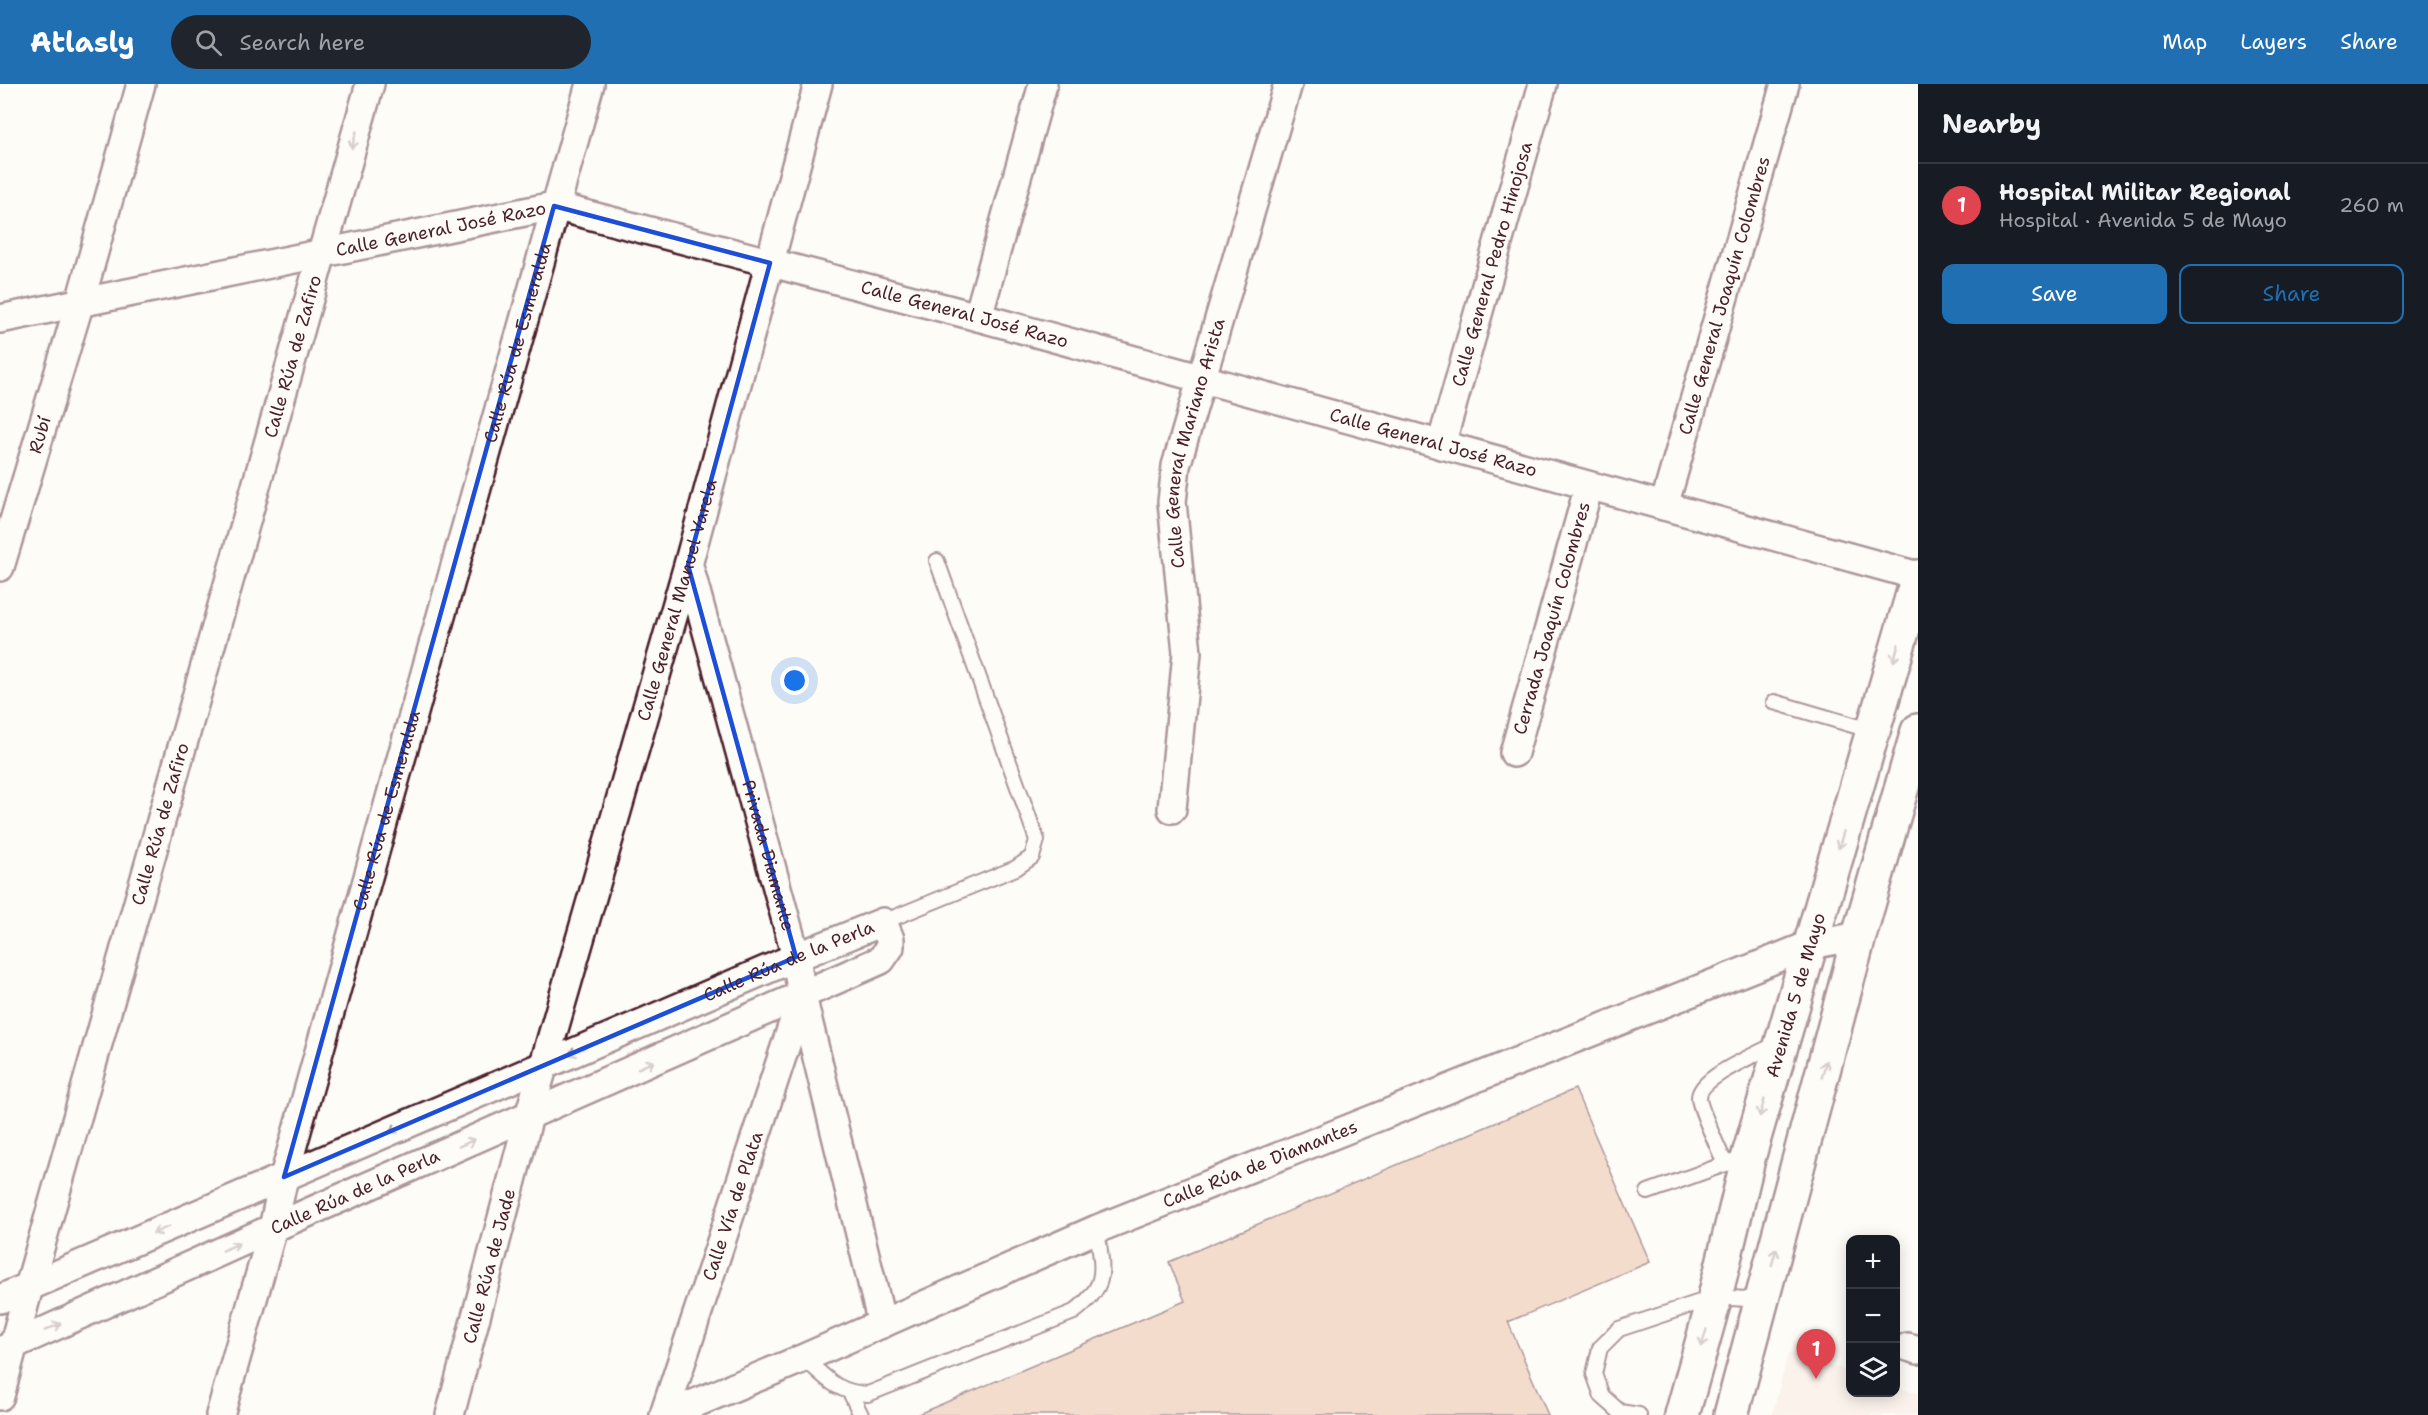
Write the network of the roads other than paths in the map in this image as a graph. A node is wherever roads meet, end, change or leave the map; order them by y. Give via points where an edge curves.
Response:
1 (141, 84) edge
2 (370, 84) edge
3 (590, 84) edge
4 (818, 84) edge
5 (1043, 84) edge
6 (1288, 84) edge
7 (1543, 84) edge
8 (1785, 84) edge
9 (554, 206) junction
10 (322, 253) junction
11 (770, 263) junction
12 (80, 302) junction
13 (978, 317) junction
14 (0, 319) edge
15 (1201, 378) junction
16 (1441, 445) junction
17 (1589, 486) junction
18 (1664, 506) junction
19 (937, 561) dead end
20 (688, 565) junction
21 (0, 567) edge
22 (1918, 577) edge
23 (1774, 702) dead end
24 (1918, 731) edge
25 (1869, 744) junction
26 (1514, 753) dead end
27 (1906, 771) junction
28 (1172, 809) dead end
29 (882, 922) junction
30 (1859, 936) junction
31 (1810, 945) junction
32 (796, 957) junction
33 (802, 996) junction
34 (1782, 1041) junction
35 (544, 1065) junction
36 (530, 1116) junction
37 (1737, 1160) junction
38 (284, 1177) junction
39 (1648, 1192) dead end
40 (273, 1228) junction
41 (1097, 1229) junction
42 (28, 1287) junction
43 (1715, 1297) junction
44 (0, 1299) edge
45 (1763, 1300) junction
46 (882, 1324) junction
47 (7, 1348) edge
48 (804, 1358) junction
49 (851, 1394) junction
50 (0, 1396) edge
51 (220, 1415) edge
52 (450, 1415) edge
53 (665, 1415) edge
54 (861, 1415) edge
55 (1639, 1415) edge
56 (1682, 1415) edge
57 (1731, 1415) edge

1 - 12 street, Rubí
2 -> 10 street, Calle Rúa de Zafiro
3 - 9 street, Calle Rúa de Esmeralda
4 - 11 street, Calle General Manuel Varela
5 - 13 street
6 - 15 street, Calle General Mariano Arista
7 - 16 street, Calle General Pedro Hinojosa
8 - 18 street, Calle General Joaquín Colombres
9 - 10 street, Calle General José Razo
9 - 11 street, Calle General José Razo
9 - 38 street, Calle Rúa de Esmeralda
10 - 12 street, Calle General José Razo
10 - 42 street, Calle Rúa de Zafiro
11 - 13 street, Calle General José Razo
11 - 20 street, Calle General Manuel Varela
12 - 14 street, Calle General José Razo
12 - 21 street, Rubí
13 - 15 street, Calle General José Razo
15 - 16 street, Calle General José Razo
15 - 28 street, Calle General Mariano Arista via 1176,466 1172,502 1187,653
16 - 17 street, Calle General José Razo
17 - 18 street, Calle General José Razo
17 - 26 street, Cerrada Joaquín Colombres
18 - 22 street, Calle General José Razo
19 - 29 lane via 1037,840 1032,857 1016,868
20 - 32 street, Privada Diamante
20 - 35 street, Calle General Manuel Varela
22 -> 25 street, Avenida 5 de Mayo
23 - 25 lane
24 - 27 street
25 - 27 street
25 -> 31 street, Avenida 5 de Mayo
27 - 30 street
29 - 32 street, Calle Rúa de la Perla
29 - 33 street, Calle Rúa de la Perla via 890,947 881,960
30 - 31 street, Calle Rúa de Diamantes
45 -> 30 street
31 - 34 street, Avenida 5 de Mayo
31 - 41 street, Calle Rúa de Diamantes
32 - 33 street, Privada Diamante
32 -> 35 street, Calle Rúa de la Perla
36 -> 33 street, Calle Rúa de la Perla
33 - 46 street, Privada Diamante
33 - 53 street, Calle Vía de Plata
34 -> 37 street, Avenida 5 de Mayo
34 - 37 lane via 1701,1087 1699,1099
35 - 36 street, Calle General Manuel Varela
35 -> 38 street, Calle Rúa de la Perla
40 -> 36 street, Calle Rúa de la Perla
36 - 52 street, Calle Rúa de Jade
37 - 39 lane
37 - 43 street, Avenida 5 de Mayo
38 - 40 street, Calle Rúa de Esmeralda
38 -> 42 street, Calle Rúa de la Perla
47 -> 40 street, Calle Rúa de la Perla
40 - 51 street, Calle Rúa de Esmeralda
41 - 46 street, Calle Rúa de Diamantes
41 - 49 lane via 1102,1273 1098,1288 1074,1312 868,1394
42 - 44 street, Calle Rúa de la Perla
42 - 47 street, Calle Rúa de Zafiro
43 - 45 lane
43 - 55 lane via 1618,1329 1600,1348 1594,1374 1602,1396 1620,1412
43 -> 56 street, Avenida 5 de Mayo
45 - 57 street
46 - 48 street, Calle Rúa de Diamantes
47 - 50 street, Calle Rúa de Zafiro
48 - 49 lane via 834,1386
48 - 53 street, Calle Rúa de Diamantes
49 - 54 lane

